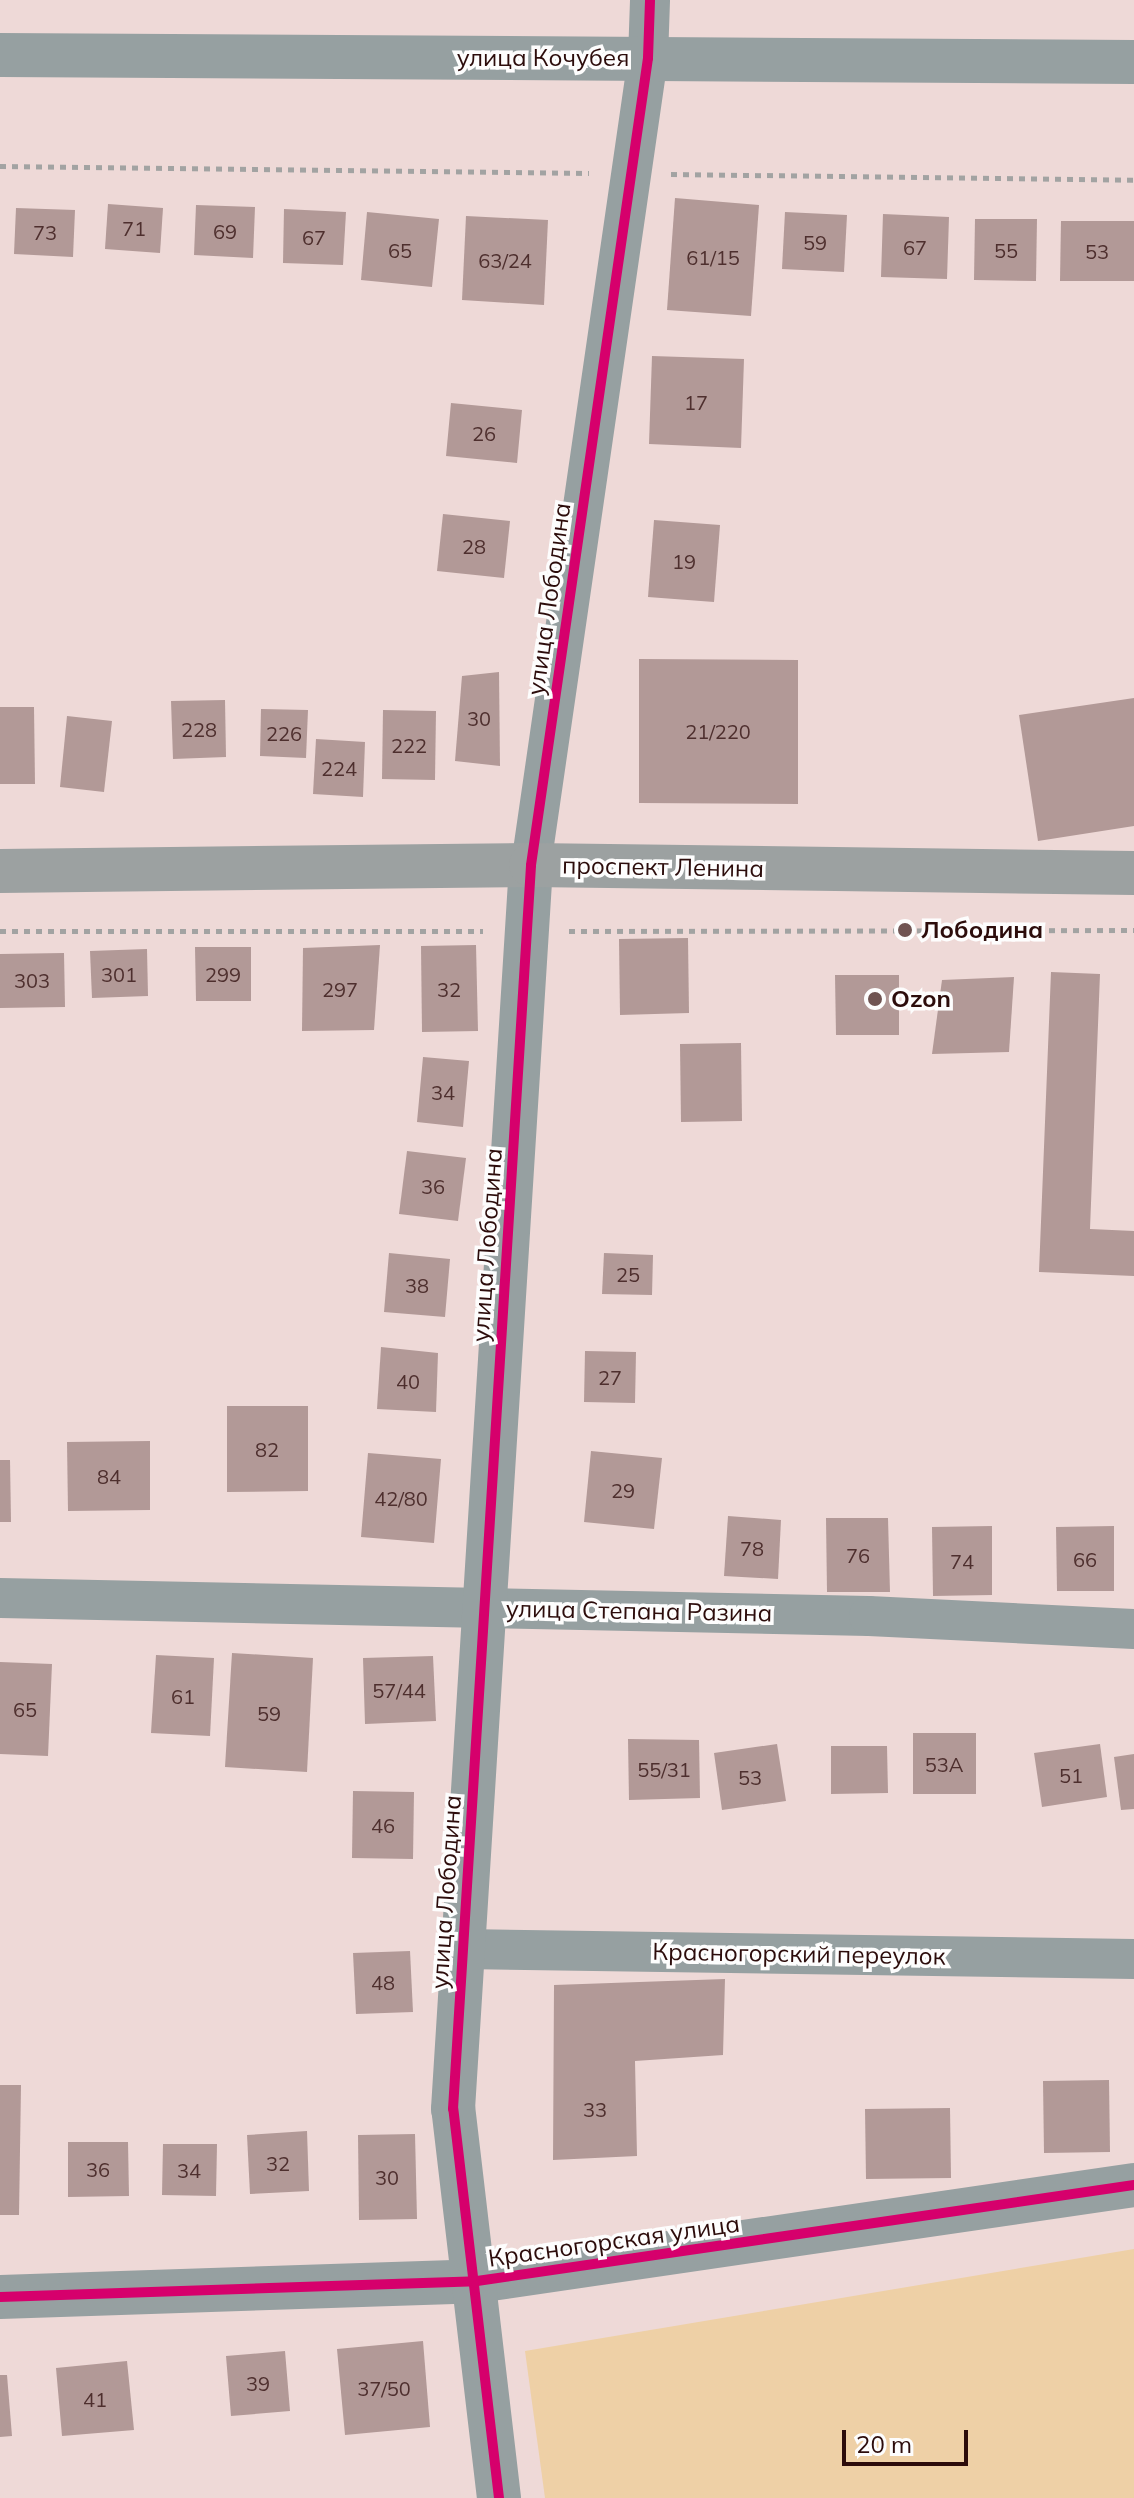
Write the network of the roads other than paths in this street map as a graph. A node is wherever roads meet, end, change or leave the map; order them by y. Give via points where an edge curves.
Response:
1 (650, 0) edge
2 (0, 55) edge
3 (648, 58) junction
4 (1134, 62) edge
5 (531, 865) junction
6 (0, 871) edge
7 (1134, 873) edge
8 (0, 1598) edge
9 (484, 1609) junction
10 (1134, 1629) edge
11 (463, 1949) junction
12 (1134, 1959) edge
13 (1134, 2185) edge
14 (477, 2281) junction
15 (0, 2297) edge
16 (499, 2498) edge

1 - 3 street, улица Лободина
2 - 3 street, улица Кочубея
3 - 4 street, улица Кочубея
3 - 5 street, улица Лободина
5 - 6 main road, проспект Ленина
5 - 7 main road, проспект Ленина
5 - 9 street, улица Лободина
8 - 9 street, улица Степана Разина
9 - 10 street, улица Степана Разина via 869,1616
9 - 11 street, улица Лободина
11 - 12 street, Красногорский переулок
11 - 14 street, улица Лободина via 453,2109
13 - 14 street, Красногорская улица
14 - 15 street, Красногорская улица
14 - 16 street, улица Лободина

